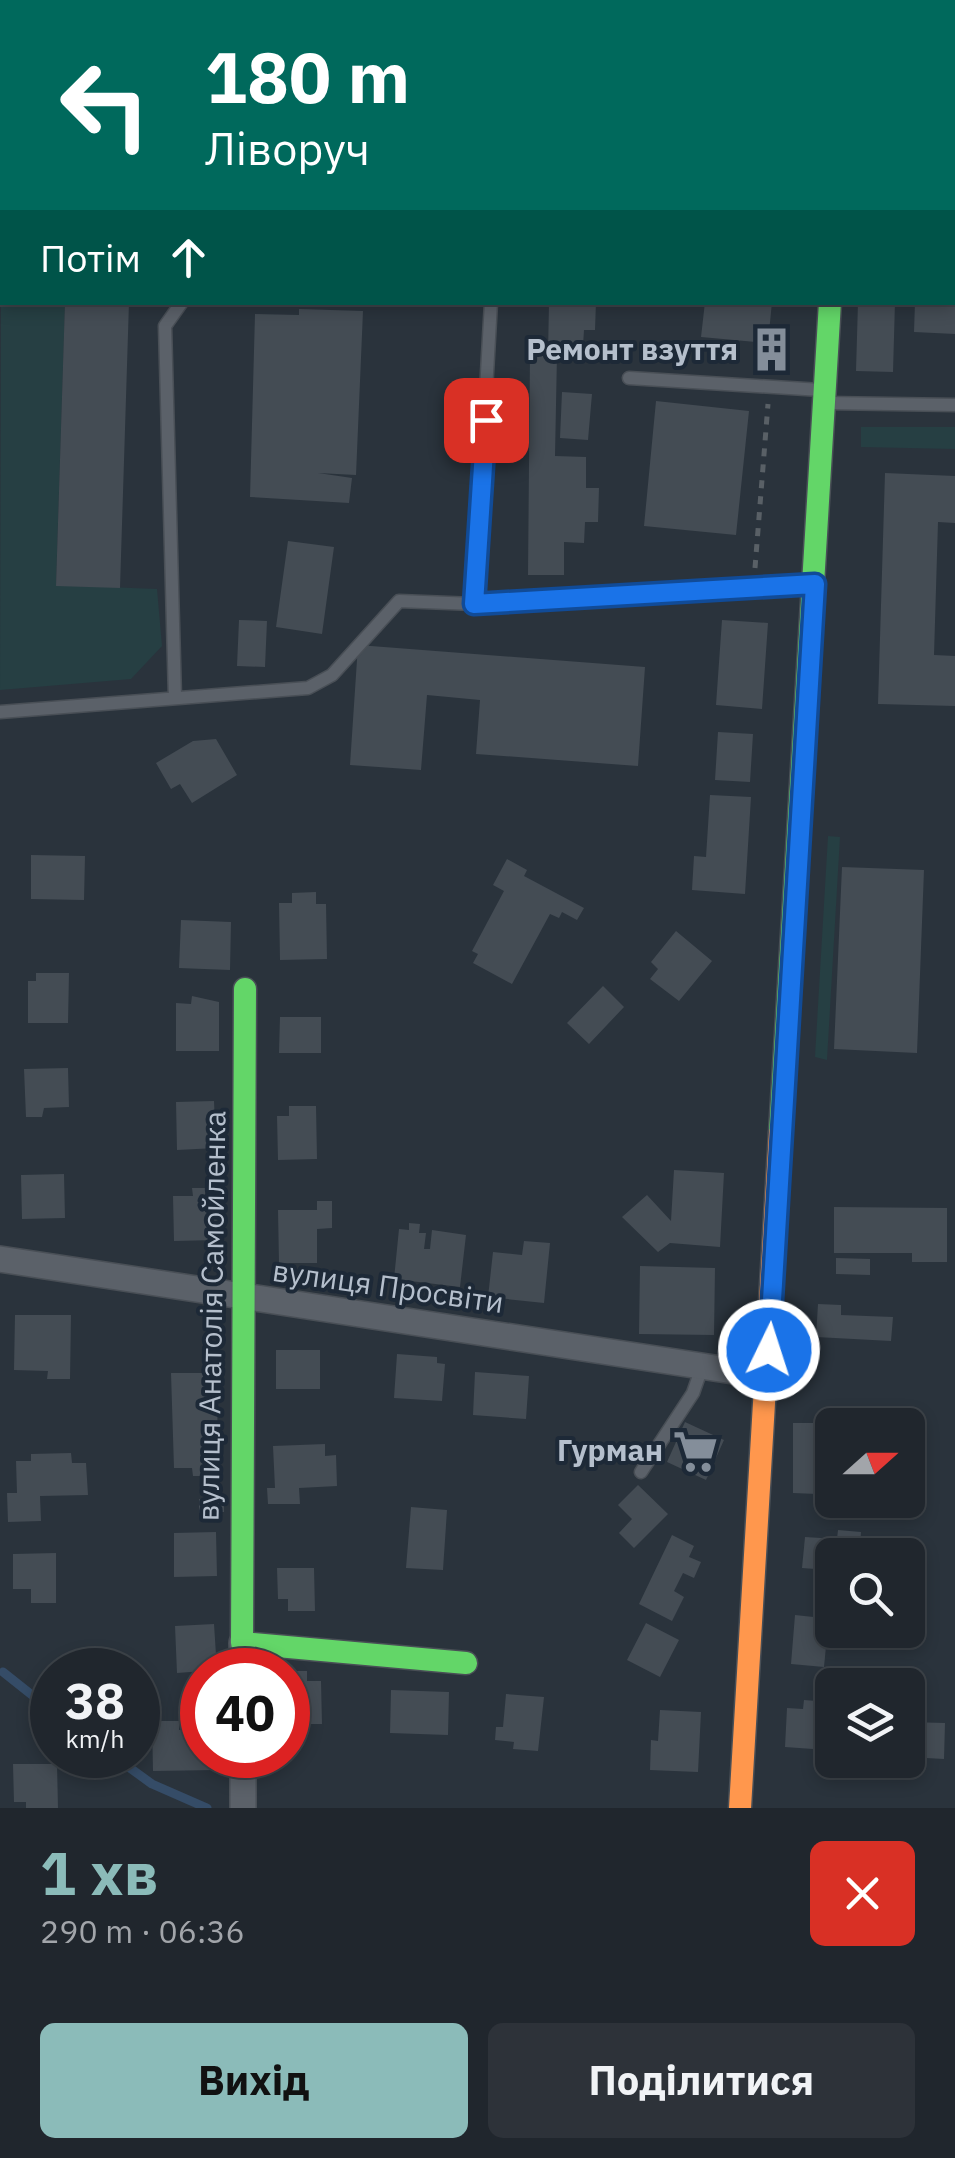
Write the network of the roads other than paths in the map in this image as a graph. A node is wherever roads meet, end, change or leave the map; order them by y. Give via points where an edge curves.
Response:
1 (180, 305) edge
2 (492, 305) edge
3 (830, 305) edge
4 (628, 378) dead end
5 (825, 397) junction
6 (955, 405) edge
7 (815, 584) junction
8 (474, 604) junction
9 (174, 698) junction
10 (0, 712) edge
11 (246, 989) dead end
12 (0, 1259) edge
13 (243, 1299) junction
14 (702, 1367) junction
15 (767, 1376) junction
16 (642, 1472) dead end
17 (242, 1643) junction
18 (242, 1648) edge
19 (466, 1663) dead end
20 (243, 1778) edge
21 (243, 1808) edge
22 (740, 1808) edge

1 - 9 lane via 165,326
2 - 8 lane
3 - 5 street
4 - 5 lane
5 - 6 lane
5 - 7 street
7 - 8 lane
7 - 15 street
8 - 9 lane via 399,601 322,683
9 - 10 lane
11 - 13 street, вулиця Анатолія Самойленка
12 - 13 street, вулиця Просвіти
13 - 14 street, вулиця Просвіти
13 - 17 street, вулиця Анатолія Самойленка
14 - 15 street, вулиця Просвіти
14 - 16 lane via 693,1393
15 - 22 street
17 - 18 street, вулиця Анатолія Самойленка
17 - 19 street
20 - 21 street

